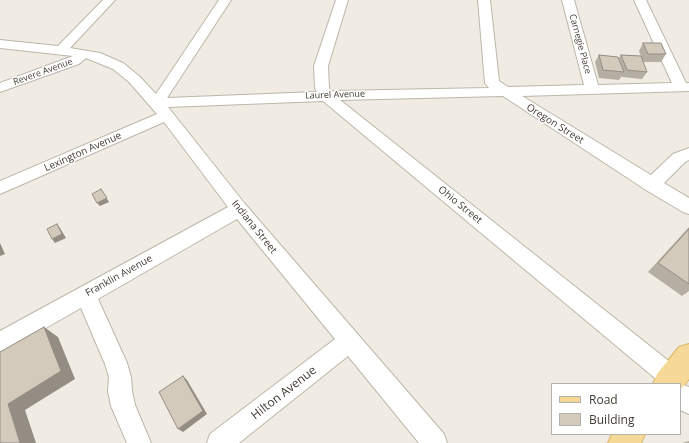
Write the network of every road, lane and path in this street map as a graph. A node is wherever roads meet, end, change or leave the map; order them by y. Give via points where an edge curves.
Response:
1 (109, 0) edge
2 (224, 0) edge
3 (342, 0) edge
4 (484, 0) edge
5 (568, 0) edge
6 (640, 0) edge
7 (0, 44) edge
8 (61, 50) junction
9 (84, 54) junction
10 (685, 87) edge
11 (0, 88) edge
12 (592, 88) junction
13 (502, 90) junction
14 (326, 96) junction
15 (161, 110) junction
16 (689, 154) edge
17 (652, 185) junction
18 (0, 188) edge
19 (687, 202) edge
20 (239, 209) junction
21 (86, 295) junction
22 (349, 342) junction
23 (0, 343) edge
24 (689, 357) edge
25 (669, 383) edge
26 (675, 383) edge
27 (681, 394) edge
28 (689, 402) edge
29 (629, 435) edge
30 (139, 443) edge
31 (219, 443) edge
32 (435, 443) edge
33 (623, 443) edge

1 - 8 street, Revere Avenue
2 - 15 street
3 - 14 street via 321,66 322,88
4 - 13 street, Oregon Street via 492,83
5 - 12 street, Carnegie Place
6 - 10 street
7 - 8 street
8 - 9 street
9 - 11 street, Revere Avenue via 74,61
9 - 15 street via 118,66 134,78
10 - 12 street, Laurel Avenue
12 - 13 street, Laurel Avenue
13 - 14 street, Laurel Avenue
13 - 17 street, Oregon Street
14 - 15 street, Laurel Avenue
14 - 25 street, Ohio Street
15 - 18 street, Lexington Avenue
15 - 20 street, Indiana Street
16 - 17 street via 679,158
17 - 19 street, Oregon Street
20 - 21 street, Franklin Avenue
20 - 22 street, Indiana Street
21 - 23 street, Franklin Avenue
21 - 30 street via 116,363 123,406
22 - 31 street, Hilton Avenue
22 - 32 street, Indiana Street
24 - 26 main road
27 - 28 street, Ohio Street
29 - 33 main road

